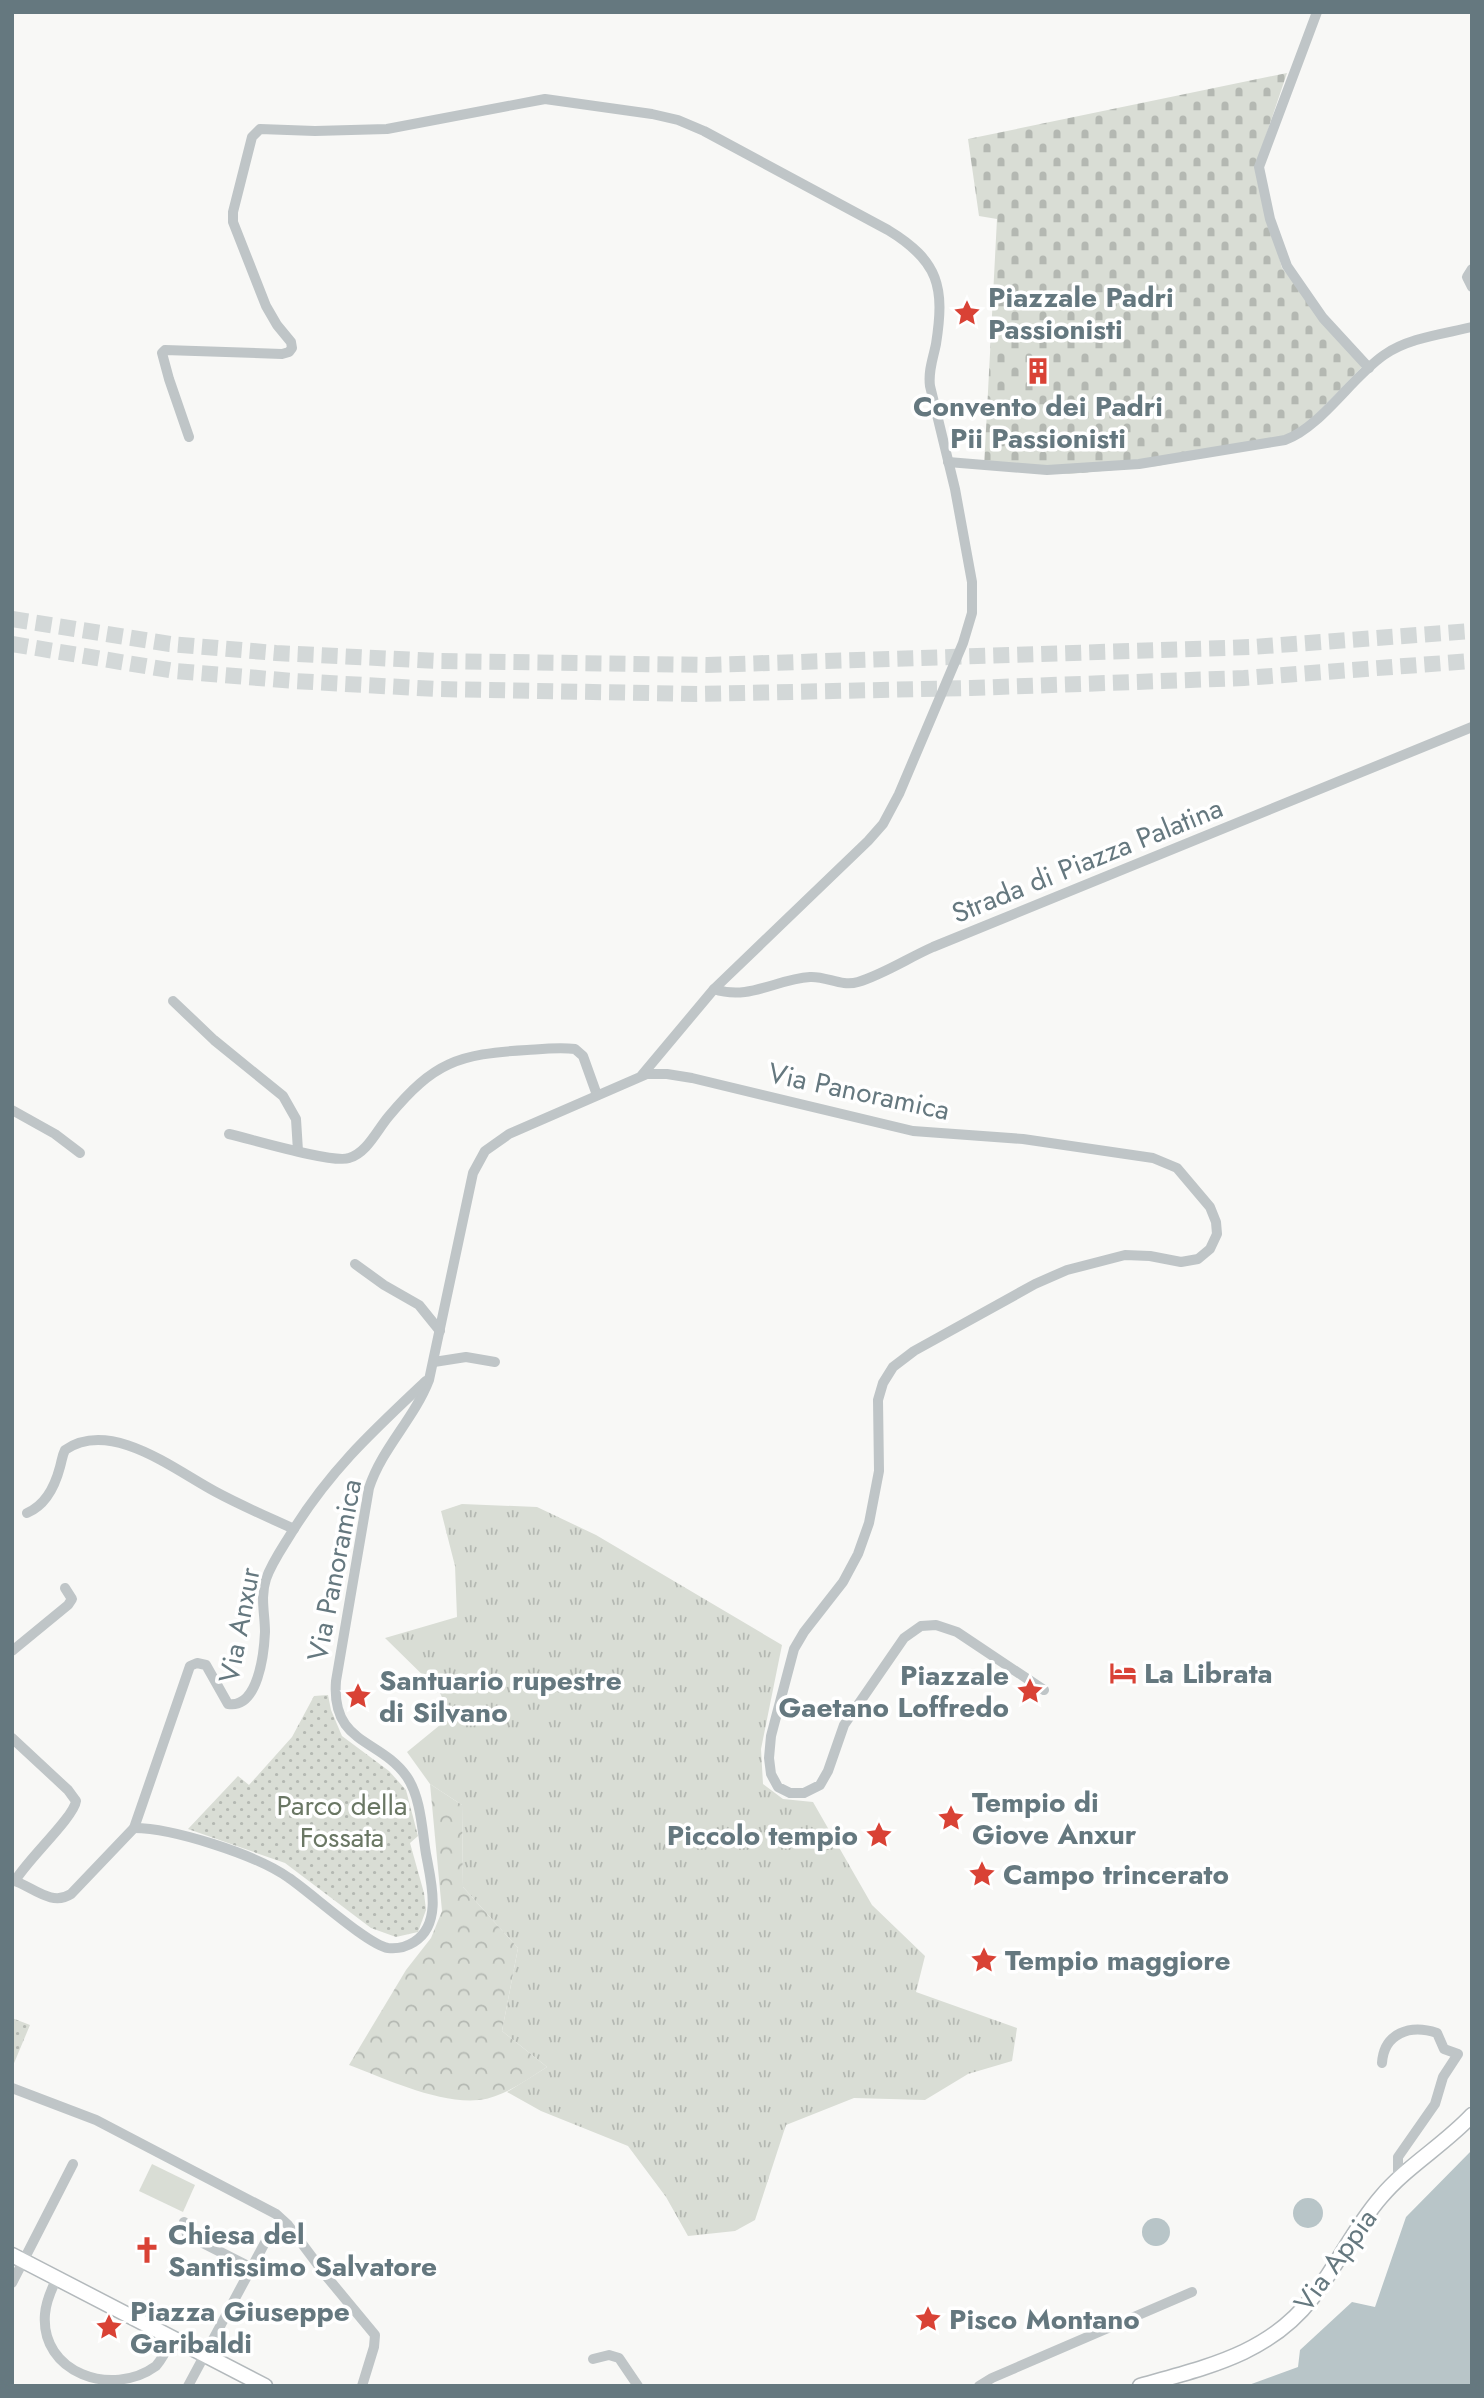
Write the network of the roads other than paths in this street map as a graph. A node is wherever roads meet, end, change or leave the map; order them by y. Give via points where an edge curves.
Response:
1 (1317, 12) edge
2 (1472, 269) edge
3 (1472, 287) edge
4 (1472, 327) edge
5 (1368, 368) junction
6 (189, 437) dead end
7 (948, 462) junction
8 (1472, 727) edge
9 (714, 989) junction
10 (173, 1001) dead end
11 (642, 1075) junction
12 (597, 1095) junction
13 (12, 1110) edge
14 (229, 1134) dead end
15 (298, 1151) junction
16 (80, 1153) dead end
17 (355, 1264) dead end
18 (440, 1331) junction
19 (434, 1362) junction
20 (495, 1362) dead end
21 (431, 1376) junction
22 (27, 1513) dead end
23 (294, 1528) junction
24 (65, 1588) dead end
25 (12, 1651) edge
26 (1044, 1690) dead end
27 (12, 1738) edge
28 (134, 1828) junction
29 (14, 1881) edge
30 (1382, 2063) dead end
31 (12, 2088) edge
32 (1472, 2115) edge
33 (73, 2164) dead end
34 (1398, 2180) junction
35 (184, 2222) dead end
36 (268, 2237) dead end
37 (18, 2258) edge
38 (252, 2268) junction
39 (57, 2278) junction
40 (12, 2283) edge
41 (1192, 2292) dead end
42 (172, 2338) junction
43 (206, 2355) junction
44 (593, 2359) dead end
45 (76, 2381) edge
46 (366, 2384) edge
47 (188, 2386) edge
48 (265, 2386) edge
49 (638, 2386) edge
50 (979, 2386) edge
51 (1140, 2386) edge

1 - 5 street via 1259,167 1270,219 1287,266 1323,318
2 - 3 street via 1467,277
4 - 5 street via 1401,346
5 - 7 street via 1302,432 1280,441 1139,464 1047,470
6 - 7 street via 165,368 165,349 282,354 292,348 266,306 233,222 254,132 264,128 387,129 550,99 652,114 690,125 908,245 939,285 929,381
7 - 9 street via 972,582 972,613 899,794 873,836
8 - 9 street, Strada di Piazza Palatina via 860,981 808,977 747,993
9 - 11 street
10 - 15 street via 283,1096 296,1119
11 - 12 street, Via Panoramica
11 - 26 street, Via Panoramica via 692,1078 929,1134 1023,1139 1147,1157 1177,1168 1207,1202 1217,1234 1210,1250 1198,1259 1181,1262 1120,1256 1067,1270 926,1344 893,1367 878,1400 879,1471 869,1523 843,1582 794,1649 771,1736 771,1774 778,1787 790,1793 804,1793 820,1785 844,1725 904,1638 921,1626 957,1632
12 - 15 street via 583,1056 575,1048 475,1054 445,1066 416,1086 354,1156 338,1160
12 - 18 street, Via Panoramica via 502,1137 481,1155 469,1188
13 - 16 street
14 - 15 street
17 - 18 street via 422,1307
18 - 19 street, Via Panoramica
19 - 20 street via 466,1357
19 - 21 street, Via Panoramica
21 - 23 street, Via Anxur via 339,1466
21 - 28 street, Via Panoramica via 369,1488 336,1689 340,1713 352,1732 394,1762 411,1784 432,1890 431,1917 425,1931 406,1947 383,1946 268,1866 170,1832
22 - 23 street via 47,1498 65,1450 78,1442 98,1440 135,1448
23 - 28 street, Via Anxur via 264,1585 264,1643 250,1696 241,1704 228,1704 206,1665 190,1666
24 - 25 street via 72,1599 68,1605
27 - 29 street via 76,1801 71,1814
28 - 29 street, Via Anxur via 65,1898 52,1899
30 - 34 street via 1386,2045 1408,2030 1437,2033 1444,2049 1458,2054 1443,2077 1437,2099 1398,2157
31 - 46 street via 96,2120 284,2220 373,2332
32 - 34 main road, Via Appia
33 - 37 street
34 - 51 main road, Via Appia via 1367,2214 1311,2300 1277,2334 1238,2356
35 - 38 street via 187,2235
36 - 38 street
37 - 39 main road
37 - 40 street
38 - 43 street
39 - 42 main road
39 - 45 street via 46,2304 45,2329 50,2346
41 - 50 street
42 - 43 main road
42 - 45 street via 162,2359 140,2377 107,2385
43 - 47 street
43 - 48 main road
44 - 49 street via 619,2358

